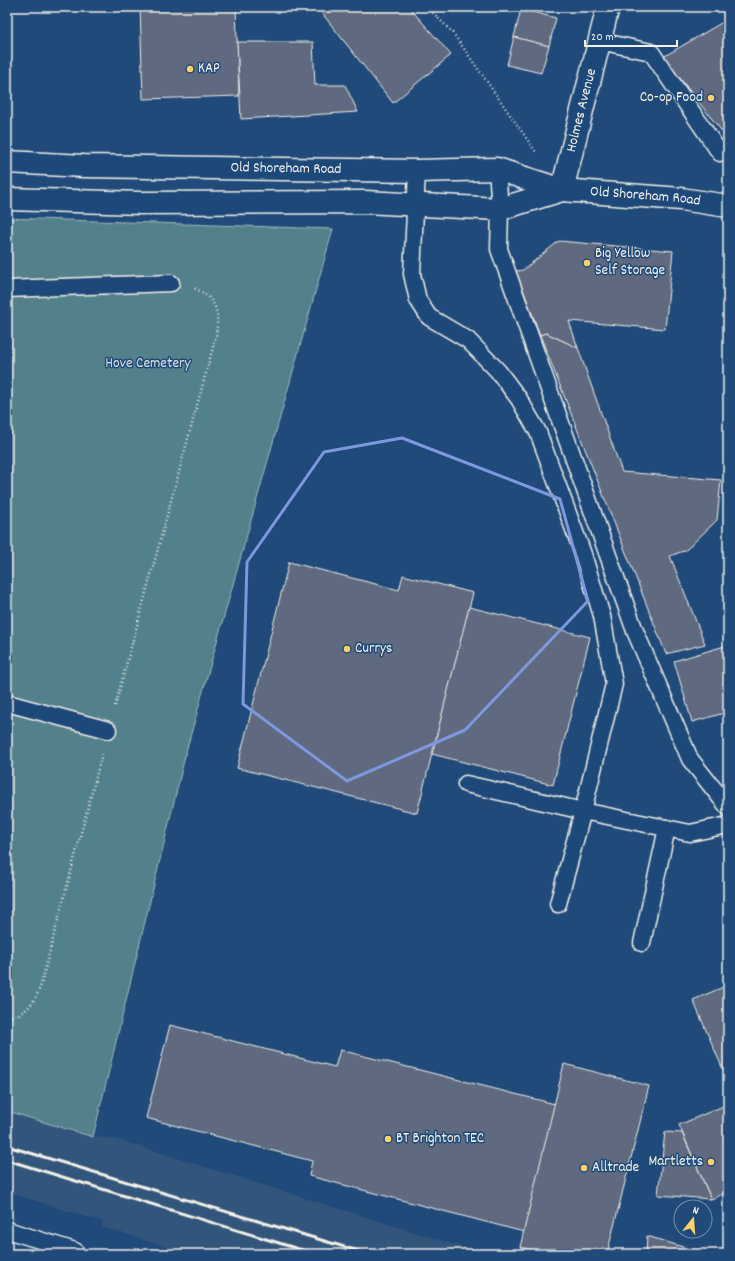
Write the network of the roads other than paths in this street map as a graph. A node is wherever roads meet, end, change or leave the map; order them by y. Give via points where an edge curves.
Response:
1 (608, 7) edge
2 (599, 41) junction
3 (720, 153) dead end
4 (7, 162) edge
5 (497, 169) junction
6 (417, 171) junction
7 (562, 190) junction
8 (7, 199) edge
9 (416, 205) junction
10 (728, 206) edge
11 (500, 209) junction
12 (171, 283) road end
13 (7, 289) edge
14 (7, 703) edge
15 (108, 730) road end
16 (466, 784) dead end
17 (728, 807) edge
18 (584, 811) junction
19 (728, 825) edge
20 (667, 828) junction
21 (558, 904) dead end
22 (642, 943) dead end
23 (7, 1230) edge
24 (74, 1254) edge

1 - 2 main road, Holmes Avenue
2 - 3 lane via 651,52
2 - 7 main road, Holmes Avenue
4 - 6 main road, Old Shoreham Road via 84,166
5 - 6 main road, Old Shoreham Road
5 - 7 main road, Old Shoreham Road
5 - 11 lane
6 - 9 lane
7 - 10 main road, Old Shoreham Road via 681,199
7 - 11 main road, Old Shoreham Road
8 - 9 main road, Old Shoreham Road via 141,203 365,202
9 - 11 main road, Old Shoreham Road
9 - 18 lane via 412,274 418,300 429,317 468,340 498,371 519,399 538,432 583,554 602,616 614,684
11 - 17 lane via 499,250 635,631 690,759
12 - 13 lane
14 - 15 lane
16 - 18 lane
18 - 20 lane
18 - 21 lane
19 - 20 lane via 690,833
20 - 22 lane
23 - 24 lane via 75,1251

